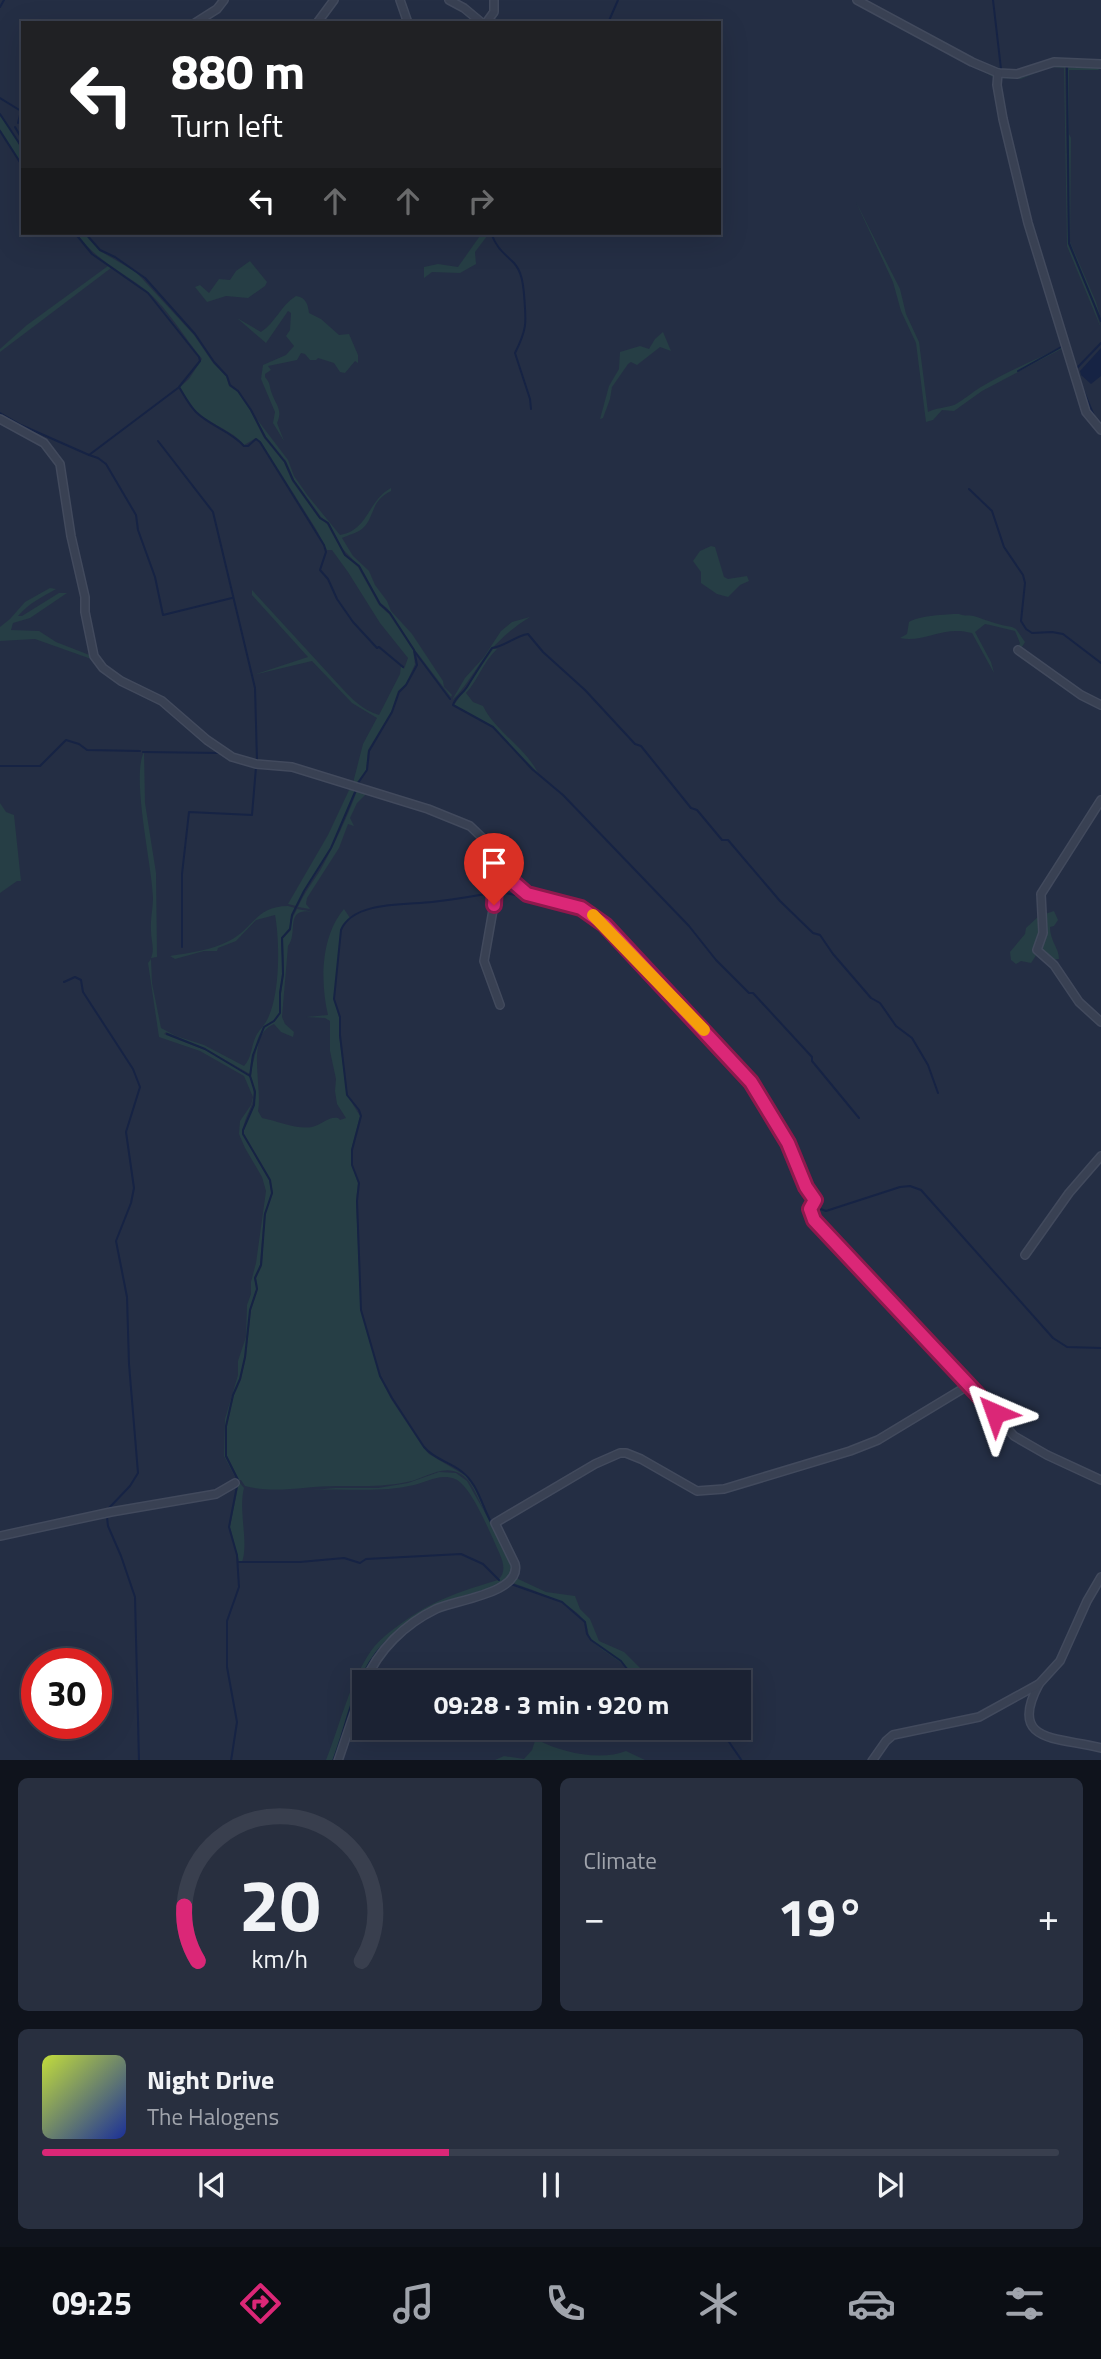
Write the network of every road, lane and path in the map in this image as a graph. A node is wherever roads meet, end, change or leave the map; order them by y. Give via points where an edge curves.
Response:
1 (224, 0) edge
2 (334, 0) edge
3 (400, 0) edge
4 (449, 0) edge
5 (495, 0) edge
6 (857, 0) edge
7 (198, 21) edge
8 (318, 21) edge
9 (407, 21) edge
10 (481, 21) edge
11 (486, 21) edge
12 (1101, 64) edge
13 (998, 73) junction
14 (0, 419) edge
15 (1101, 430) edge
16 (1018, 650) dead end
17 (1101, 705) edge
18 (1101, 800) edge
19 (496, 867) junction
20 (500, 1006) dead end
21 (1101, 1022) edge
22 (1101, 1156) edge
23 (1025, 1255) dead end
24 (969, 1385) junction
25 (1101, 1480) edge
26 (235, 1483) dead end
27 (0, 1536) edge
28 (1101, 1577) edge
29 (371, 1670) edge
30 (1039, 1684) junction
31 (352, 1719) edge
32 (1101, 1748) edge
33 (338, 1760) edge
34 (872, 1760) edge

1 - 7 street
2 - 8 street
3 - 9 street
4 - 10 street
5 - 11 street via 494,12
6 - 13 street
12 - 13 street via 1054,62 1017,74
13 - 15 street via 1003,119 1028,223 1086,412
14 - 19 street via 44,443 60,464 94,656 103,668 162,701 232,757 292,766 463,823 495,852
16 - 17 street
18 - 21 street via 1041,894 1044,933 1037,950
19 - 20 street via 484,954
19 - 24 street via 527,894 575,906 600,920 728,1055 751,1082 788,1143 815,1200 810,1209 814,1220
22 - 23 street
24 - 25 street via 1014,1436
24 - 29 street via 878,1440 724,1489 697,1491 641,1459 620,1453 495,1523 515,1564 513,1578 501,1588 436,1609 418,1620 394,1638
26 - 27 street via 216,1494
28 - 30 street via 1060,1661
30 - 32 street via 1029,1709 1038,1734
30 - 34 street via 979,1717 893,1734
31 - 33 street

